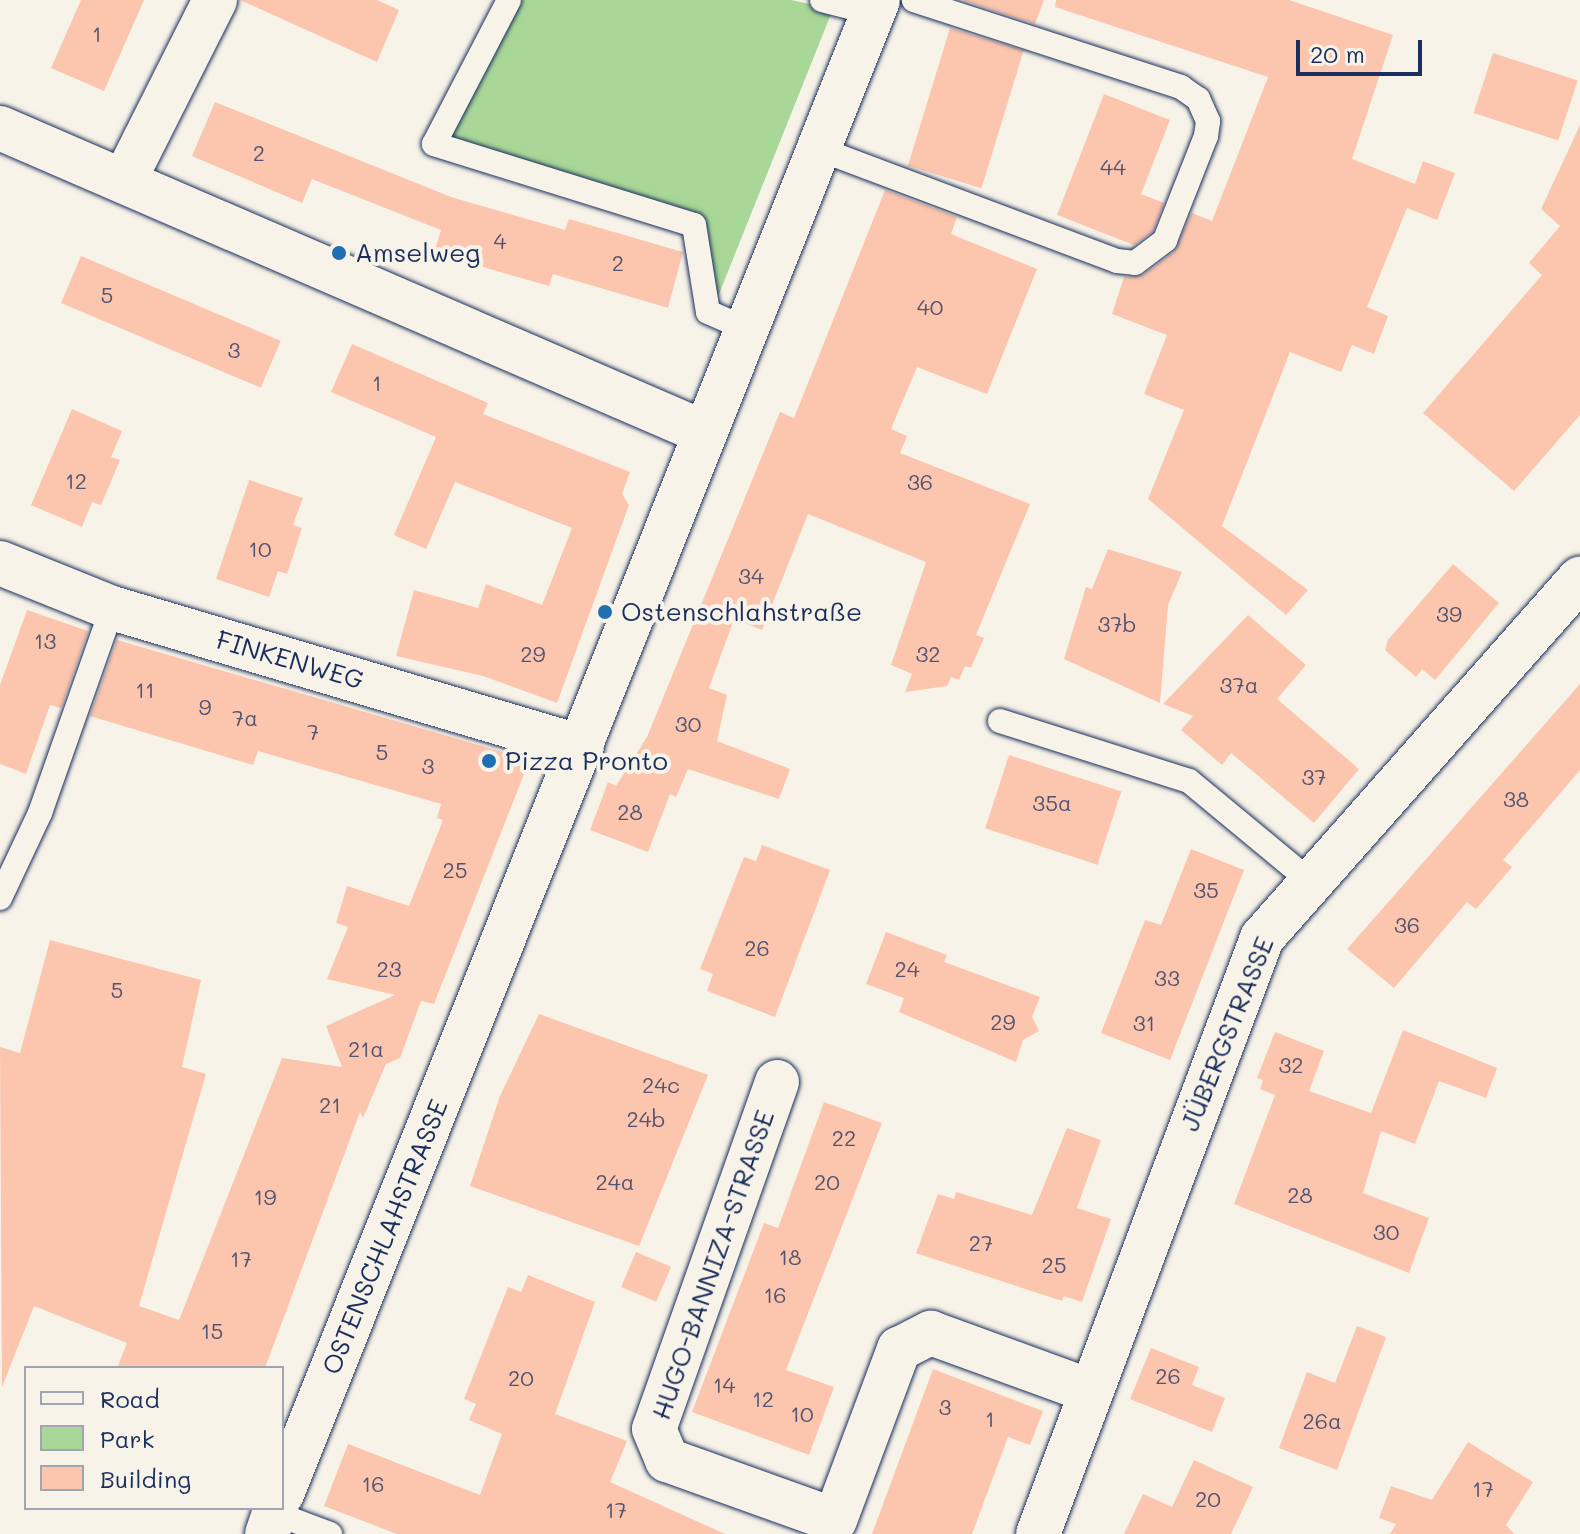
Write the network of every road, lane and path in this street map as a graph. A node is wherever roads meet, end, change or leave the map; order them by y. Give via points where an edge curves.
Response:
1 (215, 0) edge
2 (509, 0) edge
3 (822, 0) edge
4 (888, 4) edge
5 (0, 128) edge
6 (819, 149) junction
7 (124, 181) junction
8 (747, 329) junction
9 (705, 433) junction
10 (0, 563) edge
11 (1580, 579) edge
12 (112, 608) junction
13 (1000, 721) dead end
14 (582, 747) junction
15 (1310, 881) junction
16 (0, 898) edge
17 (777, 1082) dead end
18 (1090, 1391) junction
19 (284, 1490) edge
20 (275, 1512) edge
21 (835, 1527) edge
22 (330, 1534) edge
23 (1038, 1534) edge

1 - 7 street
2 - 8 lane via 434,144 694,225 708,312
3 - 4 lane
4 - 6 street, OSTENSCHLAHSTRASSE
4 - 6 lane via 1181,87 1198,99 1208,121 1206,136 1165,240 1135,263 1117,261
5 - 7 street
6 - 8 street, OSTENSCHLAHSTRASSE
7 - 9 street
8 - 9 street, OSTENSCHLAHSTRASSE
9 - 14 street, OSTENSCHLAHSTRASSE
10 - 12 street, FINKENWEG
11 - 15 street, JÜBERGSTRASSE
12 - 14 street, FINKENWEG
12 - 16 lane via 40,813
13 - 15 lane via 1189,781
14 - 19 street, OSTENSCHLAHSTRASSE
15 - 18 street, JÜBERGSTRASSE via 1273,922 1253,957
17 - 21 street, HUGO-BANNIZA-STRASSE via 654,1429 667,1460
18 - 21 street, HUGO-BANNIZA-STRASSE via 931,1333 899,1349
18 - 23 street, JÜBERGSTRASSE
20 - 22 lane

